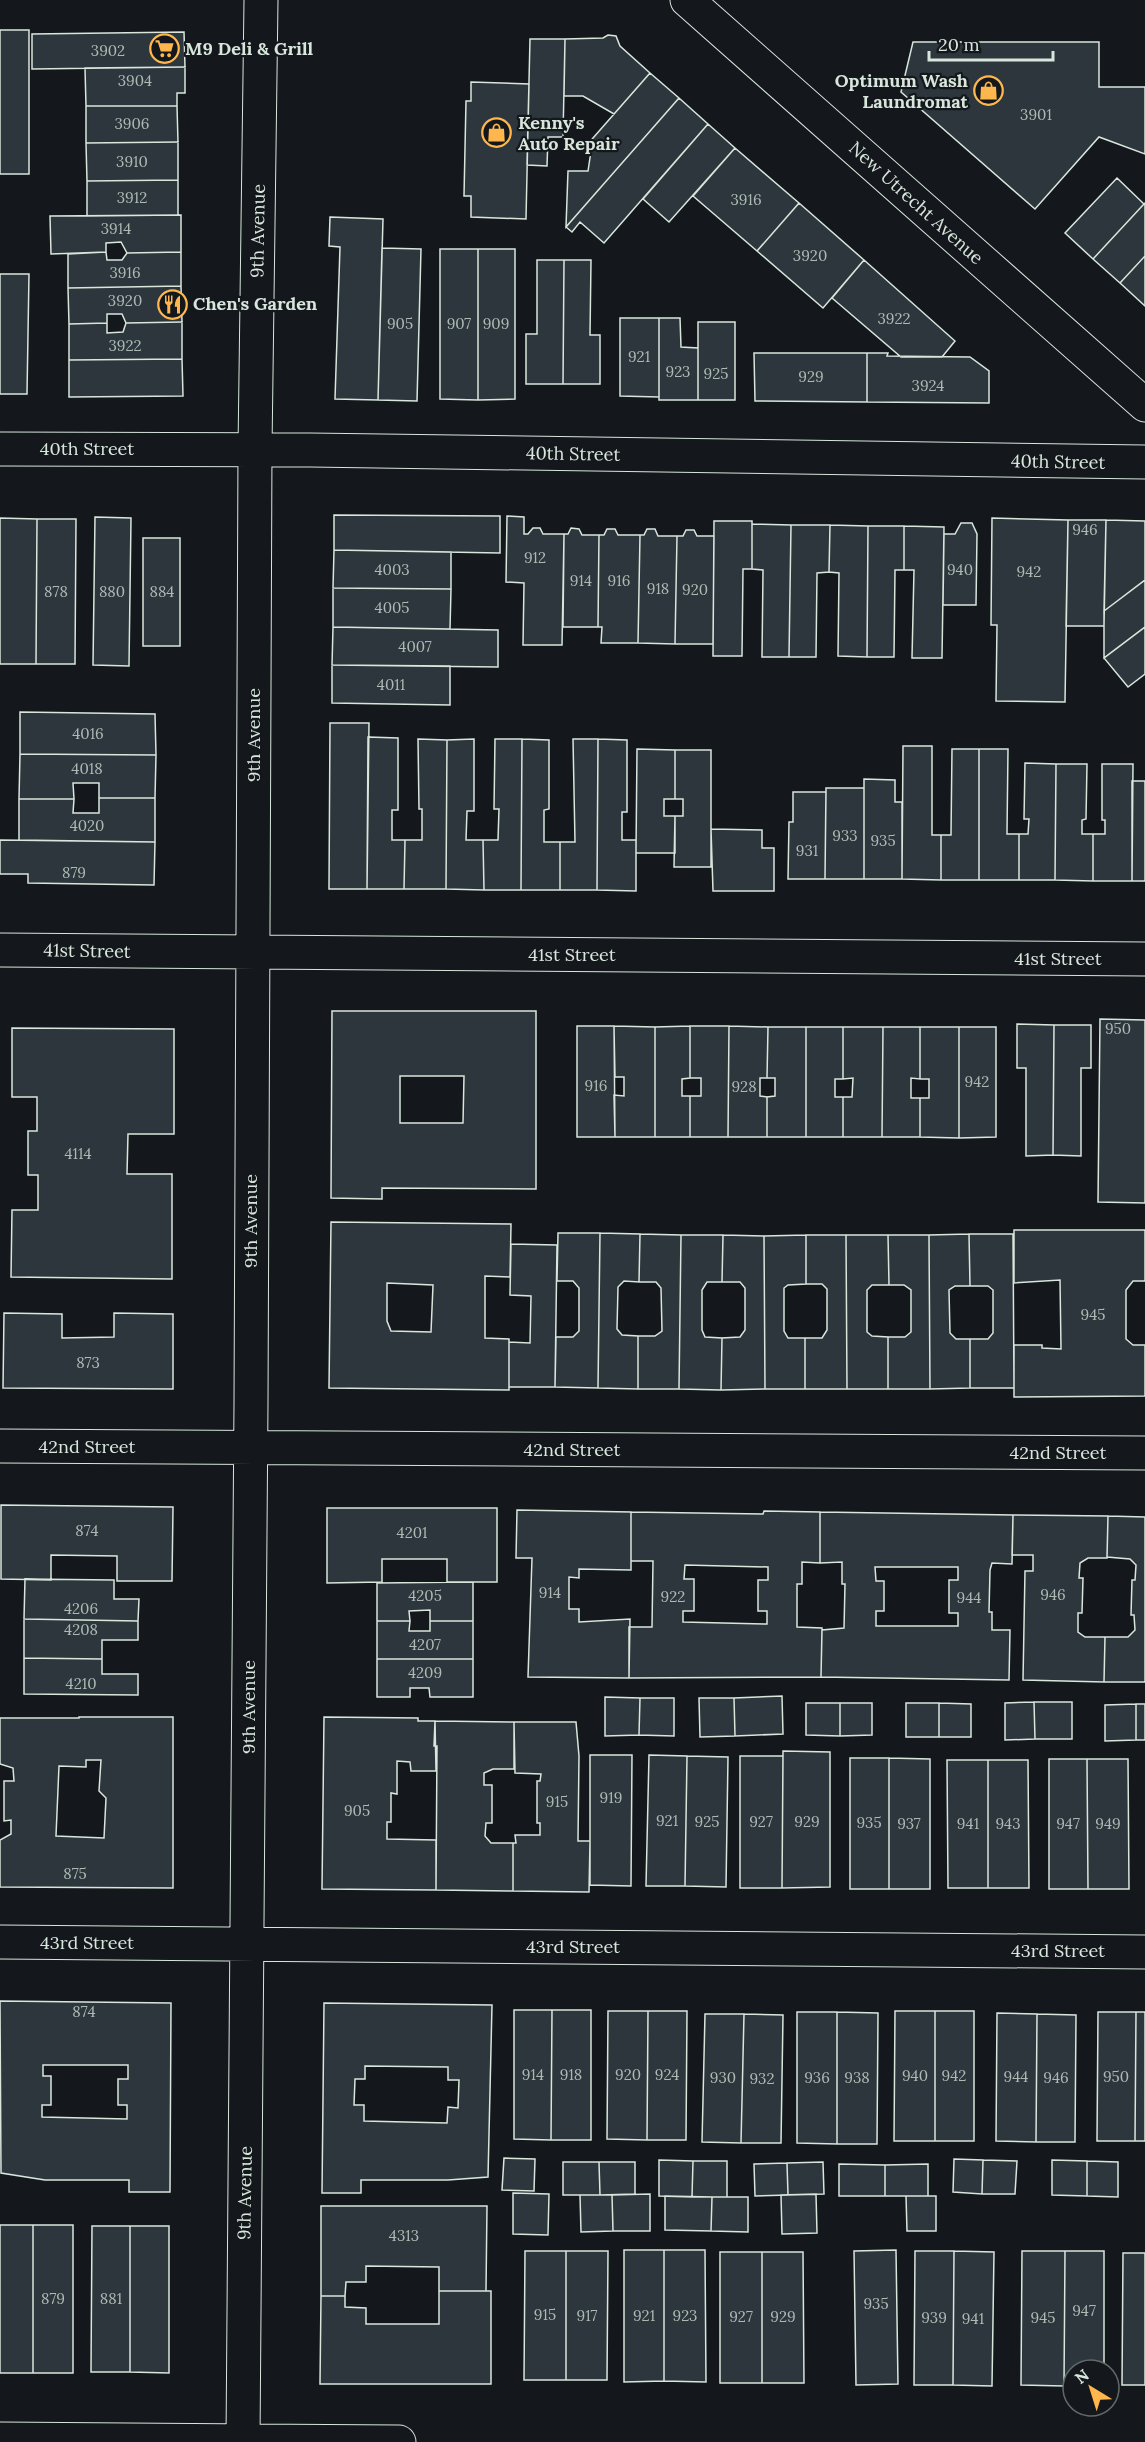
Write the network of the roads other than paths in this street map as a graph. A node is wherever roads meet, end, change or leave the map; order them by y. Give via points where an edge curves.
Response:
1 (261, 0) edge
2 (687, 0) edge
3 (1145, 405) edge
4 (0, 448) edge
5 (255, 449) junction
6 (1145, 462) edge
7 (0, 950) edge
8 (252, 953) junction
9 (1145, 959) edge
10 (0, 1446) edge
11 (251, 1448) junction
12 (1145, 1453) edge
13 (0, 1942) edge
14 (248, 1944) junction
15 (1145, 1952) edge
16 (0, 2439) edge
17 (243, 2441) edge
18 (399, 2442) edge

1 - 5 street, 9th Avenue
2 - 3 street, New Utrecht Avenue
4 - 5 street, 40th Street
5 - 6 street, 40th Street
5 - 8 street, 9th Avenue
7 - 8 street, 41st Street
8 - 9 street, 41st Street
8 - 11 street, 9th Avenue
10 - 11 street, 42nd Street
11 - 12 street, 42nd Street
11 - 14 street, 9th Avenue
13 - 14 street, 43rd Street
14 - 15 street, 43rd Street
14 - 17 street, 9th Avenue
16 - 17 street
17 - 18 street

